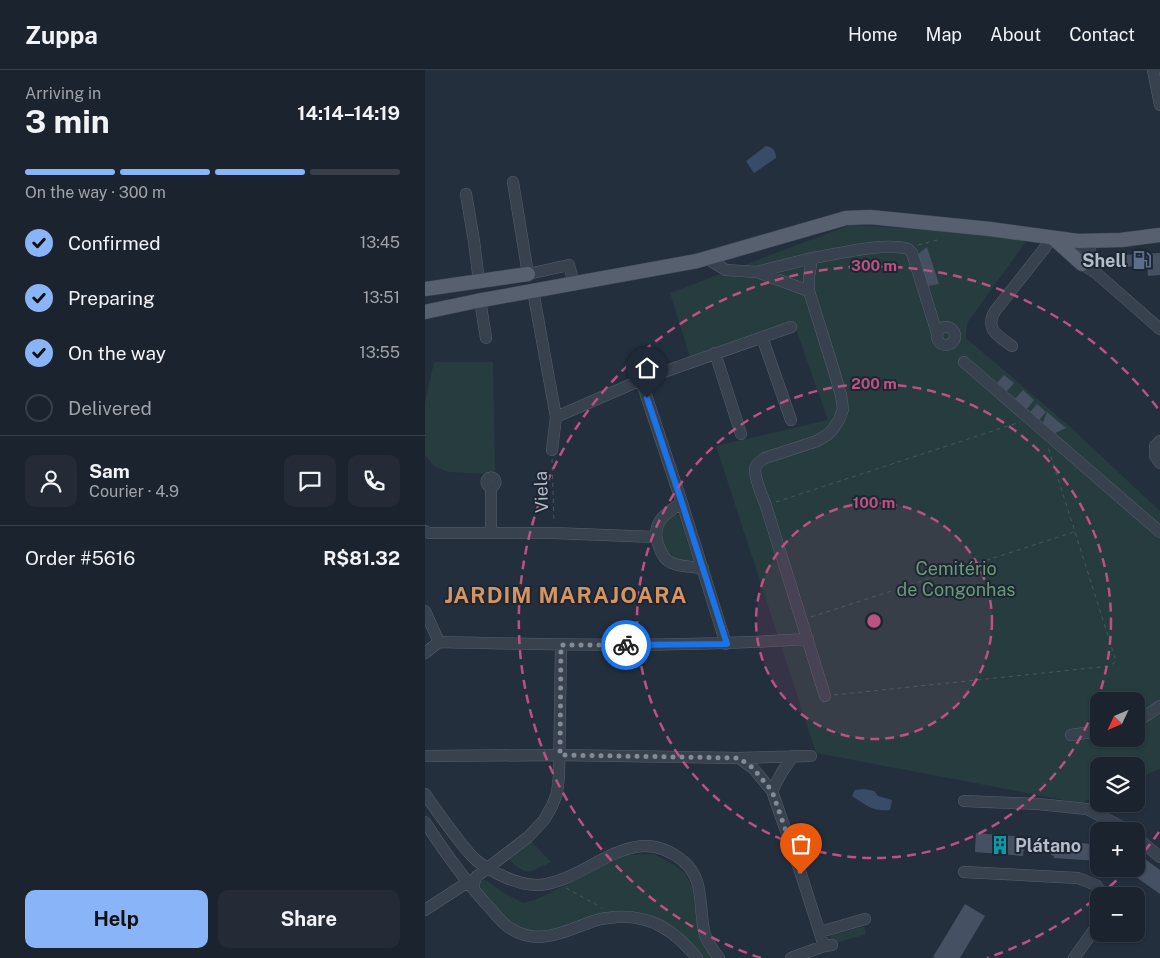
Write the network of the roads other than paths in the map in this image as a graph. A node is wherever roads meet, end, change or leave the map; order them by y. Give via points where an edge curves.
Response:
1 (1153, 70) edge
2 (1160, 105) edge
3 (513, 182) dead end
4 (466, 194) dead end
5 (1160, 235) edge
6 (1052, 238) junction
7 (1084, 241) junction
8 (706, 258) junction
9 (812, 258) junction
10 (1082, 264) junction
11 (757, 272) junction
12 (528, 274) junction
13 (1096, 274) junction
14 (479, 281) junction
15 (567, 285) junction
16 (425, 288) edge
17 (533, 291) junction
18 (809, 291) junction
19 (519, 294) junction
20 (480, 300) junction
21 (425, 312) edge
22 (791, 327) dead end
23 (1160, 329) edge
24 (937, 333) dead end
25 (762, 337) junction
26 (486, 338) dead end
27 (1012, 346) dead end
28 (715, 353) junction
29 (964, 362) dead end
30 (641, 380) junction
31 (556, 417) junction
32 (791, 420) dead end
33 (741, 434) dead end
34 (1160, 441) edge
35 (552, 450) road end
36 (1160, 463) edge
37 (491, 486) dead end
38 (682, 503) junction
39 (427, 532) edge
40 (1160, 532) edge
41 (491, 533) junction
42 (655, 537) junction
43 (425, 544) edge
44 (703, 568) junction
45 (425, 611) edge
46 (808, 639) junction
47 (439, 642) junction
48 (727, 644) junction
49 (561, 645) junction
50 (425, 654) edge
51 (825, 696) road end
52 (1160, 706) edge
53 (1145, 716) edge
54 (1090, 732) edge
55 (1071, 735) dead end
56 (560, 755) junction
57 (425, 756) edge
58 (793, 756) junction
59 (811, 756) dead end
60 (739, 758) junction
61 (772, 791) junction
62 (425, 794) edge
63 (964, 800) dead end
64 (425, 822) edge
65 (1112, 822) edge
66 (1145, 844) edge
67 (1160, 857) edge
68 (487, 868) junction
69 (964, 872) dead end
70 (471, 886) junction
71 (1097, 887) edge
72 (425, 910) edge
73 (865, 919) dead end
74 (820, 932) junction
75 (1090, 936) edge
76 (697, 958) edge
77 (719, 958) edge
78 (791, 958) edge
79 (1074, 958) edge

1 - 2 street
3 - 12 street
4 - 14 street
5 - 7 main road
6 - 7 main road
6 - 8 main road via 990,228 870,217 846,218
6 - 10 main road
6 - 27 street via 991,318 992,329
7 - 10 street via 1080,258
7 - 13 street
8 - 11 street via 726,270
8 - 15 main road
9 - 11 street
9 - 18 street
9 - 24 street via 889,247 908,249
10 - 13 street
11 - 18 street
12 - 14 main road
12 - 15 main road via 537,281
12 - 15 street via 569,265
12 - 19 main road
13 - 23 street
14 - 16 main road
15 - 17 main road
17 - 19 main road
17 - 31 street
18 - 46 street via 843,409 827,435 765,458 755,469
19 - 20 main road
20 - 21 main road
20 - 26 street
22 - 25 street
25 - 28 street
25 - 32 street
28 - 30 street
28 - 33 street
29 - 40 street
30 - 31 street
30 - 38 street
31 - 35 street
34 - 36 street via 1155,446 1155,456
37 - 41 street
38 - 42 street via 664,515
38 - 44 street
39 - 41 street
39 - 43 street
41 - 42 street
42 - 44 street via 662,554 672,564
44 - 48 street
45 - 47 street
46 - 48 street
46 - 51 street
47 - 49 street
47 - 50 street
48 - 49 street
49 - 56 street
52 - 53 street
54 - 55 street
56 - 57 street
56 - 60 street
56 - 68 street via 557,793 544,820 528,837
58 - 59 street
58 - 60 street
58 - 61 street
60 - 61 street via 753,768
61 - 74 street
62 - 68 street via 467,852
63 - 65 street via 1087,809
64 - 70 street
66 - 67 street
68 - 70 street
68 - 77 street via 511,880 536,885 555,882 635,846 655,846 671,852 692,870 697,879 705,935
69 - 71 street via 1079,878
70 - 72 street
70 - 76 street via 506,925 528,936 550,936 604,918 640,918 674,934
73 - 74 street
74 - 78 street via 828,945
75 - 79 street

